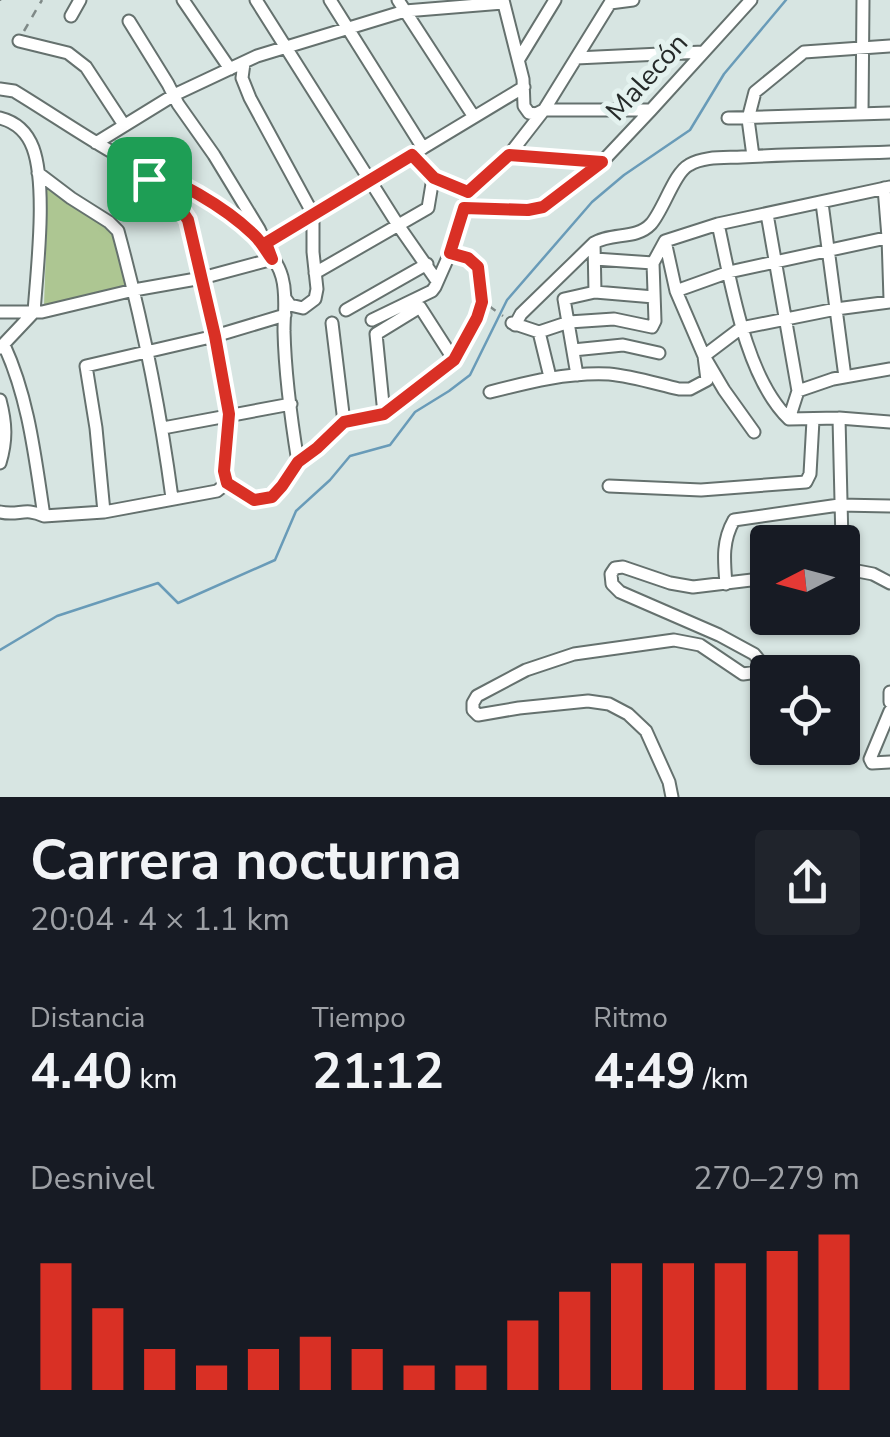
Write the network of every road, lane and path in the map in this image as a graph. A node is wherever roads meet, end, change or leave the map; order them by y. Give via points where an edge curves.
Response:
1 (42, 0) edge
2 (80, 0) edge
3 (184, 0) edge
4 (256, 0) edge
5 (330, 0) edge
6 (555, 0) edge
7 (633, 0) edge
8 (750, 0) edge
9 (862, 0) edge
10 (503, 1) edge
11 (611, 1) edge
12 (450, 4) edge
13 (402, 6) edge
14 (71, 16) dead end
15 (129, 22) dead end
16 (346, 27) junction
17 (18, 41) joint
18 (287, 46) junction
19 (890, 46) edge
20 (861, 48) junction
21 (703, 52) junction
22 (576, 58) junction
23 (519, 59) junction
24 (244, 64) junction
25 (230, 68) junction
26 (524, 88) junction
27 (0, 89) edge
28 (174, 95) junction
29 (544, 110) junction
30 (651, 110) junction
31 (890, 113) edge
32 (862, 114) junction
33 (474, 117) junction
34 (0, 118) edge
35 (728, 118) dead end
36 (748, 118) junction
37 (124, 125) junction
38 (96, 143) junction
39 (418, 151) junction
40 (890, 152) edge
41 (509, 155) junction
42 (753, 156) junction
43 (602, 162) junction
44 (138, 165) junction
45 (38, 174) junction
46 (434, 178) junction
47 (370, 180) junction
48 (887, 188) edge
49 (468, 192) junction
50 (822, 202) junction
51 (464, 208) junction
52 (313, 214) junction
53 (767, 214) junction
54 (718, 224) junction
55 (398, 225) junction
56 (889, 237) edge
57 (664, 241) junction
58 (266, 243) junction
59 (594, 243) junction
60 (828, 250) junction
61 (450, 253) junction
62 (272, 259) junction
63 (594, 259) junction
64 (774, 261) junction
65 (653, 263) junction
66 (427, 264) junction
67 (729, 272) junction
68 (315, 273) junction
69 (889, 273) edge
70 (560, 277) junction
71 (202, 278) junction
72 (438, 281) junction
73 (134, 290) junction
74 (676, 291) junction
75 (596, 292) junction
76 (654, 297) junction
77 (285, 298) junction
78 (564, 299) junction
79 (890, 301) edge
80 (485, 303) dead end
81 (836, 309) junction
82 (346, 310) dead end
83 (0, 312) edge
84 (34, 312) junction
85 (285, 315) junction
86 (785, 318) junction
87 (372, 320) dead end
88 (569, 322) junction
89 (332, 323) dead end
90 (513, 324) junction
91 (741, 328) junction
92 (539, 332) junction
93 (215, 336) junction
94 (2, 346) edge
95 (573, 350) junction
96 (146, 352) junction
97 (659, 353) dead end
98 (704, 356) junction
99 (454, 360) junction
100 (890, 369) edge
101 (577, 375) junction
102 (845, 377) junction
103 (550, 378) junction
104 (798, 391) junction
105 (490, 392) dead end
106 (0, 400) edge
107 (291, 404) junction
108 (229, 414) junction
109 (384, 414) junction
110 (789, 418) junction
111 (840, 418) junction
112 (813, 420) junction
113 (344, 422) junction
114 (890, 422) edge
115 (163, 428) junction
116 (754, 432) dead end
117 (298, 462) junction
118 (0, 463) edge
119 (227, 483) junction
120 (608, 486) dead end
121 (172, 498) junction
122 (840, 506) junction
123 (890, 506) edge
124 (0, 512) edge
125 (104, 512) junction
126 (44, 516) junction
127 (841, 525) edge
128 (860, 571) edge
129 (750, 581) edge
130 (726, 584) junction
131 (890, 584) edge
132 (890, 692) edge
133 (890, 702) edge
134 (890, 711) edge
135 (890, 762) edge
136 (672, 797) edge

1 - 17 path
2 - 14 street
3 - 25 street
4 - 18 street
5 - 16 street
6 - 23 street
7 - 11 street
8 - 21 street, Malecón
9 - 20 street
10 - 12 street
10 - 23 street
11 - 22 street
12 - 13 street
13 - 16 street
13 - 33 street
15 - 28 street
16 - 18 street
16 - 39 street
17 - 37 street via 68,53 86,67
18 - 24 street
18 - 47 street
19 - 20 street
20 - 32 street
20 - 36 street via 804,52 754,92
21 - 22 street
21 - 30 street, Malecón
22 - 29 street
23 - 26 street
24 - 25 street
24 - 52 street via 250,98
25 - 28 street
26 - 29 street via 526,110
26 - 33 street
27 - 38 street
28 - 37 street
28 - 58 street
29 - 30 street
29 - 41 street
30 - 43 street, Malecón
31 - 32 street
32 - 36 street
33 - 39 street
34 - 45 street via 26,136
35 - 36 street
36 - 42 street
37 - 38 street
38 - 44 street
39 - 46 street
39 - 47 street
40 - 42 street
41 - 43 street
41 - 49 street
42 - 59 street via 689,165 650,226
43 - 51 street, Malecón via 543,207
44 - 62 street via 222,210 256,236
44 - 71 street via 188,220
45 - 73 street via 118,231
45 - 84 street
46 - 49 street
46 - 55 street via 428,208
47 - 52 street
47 - 55 street
48 - 50 street
48 - 56 street
49 - 51 street
50 - 53 street
50 - 60 street
51 - 61 street
52 - 58 street
52 - 68 street
53 - 54 street
53 - 64 street
54 - 57 street
54 - 67 street
55 - 66 street
55 - 68 street
56 - 60 street
56 - 69 street
57 - 65 street
57 - 74 street
58 - 62 street
59 - 63 street
59 - 70 street
60 - 64 street
60 - 81 street
61 - 72 street
61 - 99 street via 478,267 482,302
62 - 71 street
62 - 77 street
63 - 65 street
63 - 75 street
64 - 67 street
64 - 86 street
65 - 76 street
66 - 72 street
66 - 82 street
67 - 74 street
67 - 91 street
68 - 77 street via 317,289 309,304 296,308
69 - 79 street
70 - 78 street
70 - 90 street
71 - 73 street
71 - 93 street
72 - 87 street via 432,292
73 - 84 street
73 - 96 street
74 - 98 street
75 - 76 street
75 - 78 street
76 - 88 street via 652,327 614,318
77 - 85 street
78 - 88 street
79 - 81 street
80 - 90 path
81 - 86 street
81 - 102 street
83 - 84 street
84 - 94 street
85 - 93 street
85 - 107 street
86 - 91 street
86 - 104 street
88 - 92 street
88 - 95 street
89 - 113 street
90 - 92 street
91 - 98 street
91 - 110 street via 774,404
92 - 103 street
93 - 96 street
93 - 108 street
94 - 126 street via 30,423
95 - 97 street via 623,345
95 - 101 street
96 - 115 street
96 - 125 street via 86,366
98 - 101 street via 707,380 690,390 613,374
98 - 116 street
99 - 109 street
99 - 109 street via 420,308 376,334
100 - 102 street
101 - 103 street
102 - 104 street
103 - 105 street
104 - 110 street
106 - 118 street via 6,442
107 - 108 street
107 - 117 street
108 - 115 street
108 - 119 street
109 - 113 street
110 - 112 street
111 - 112 street
111 - 114 street
111 - 122 street
112 - 120 street via 806,482 701,490
113 - 117 street
115 - 121 street
117 - 119 street via 272,497 254,500
119 - 121 street via 217,491
121 - 125 street
122 - 123 street
122 - 127 street
122 - 130 street via 734,520 723,553
124 - 126 street
125 - 126 street
128 - 131 street
129 - 130 street
130 - 136 street via 692,587 623,567 610,574 620,592 754,654 758,672 742,674 700,645 674,640 574,654 526,670 473,703 478,716 609,704 646,731
132 - 133 street
134 - 135 street via 870,759

